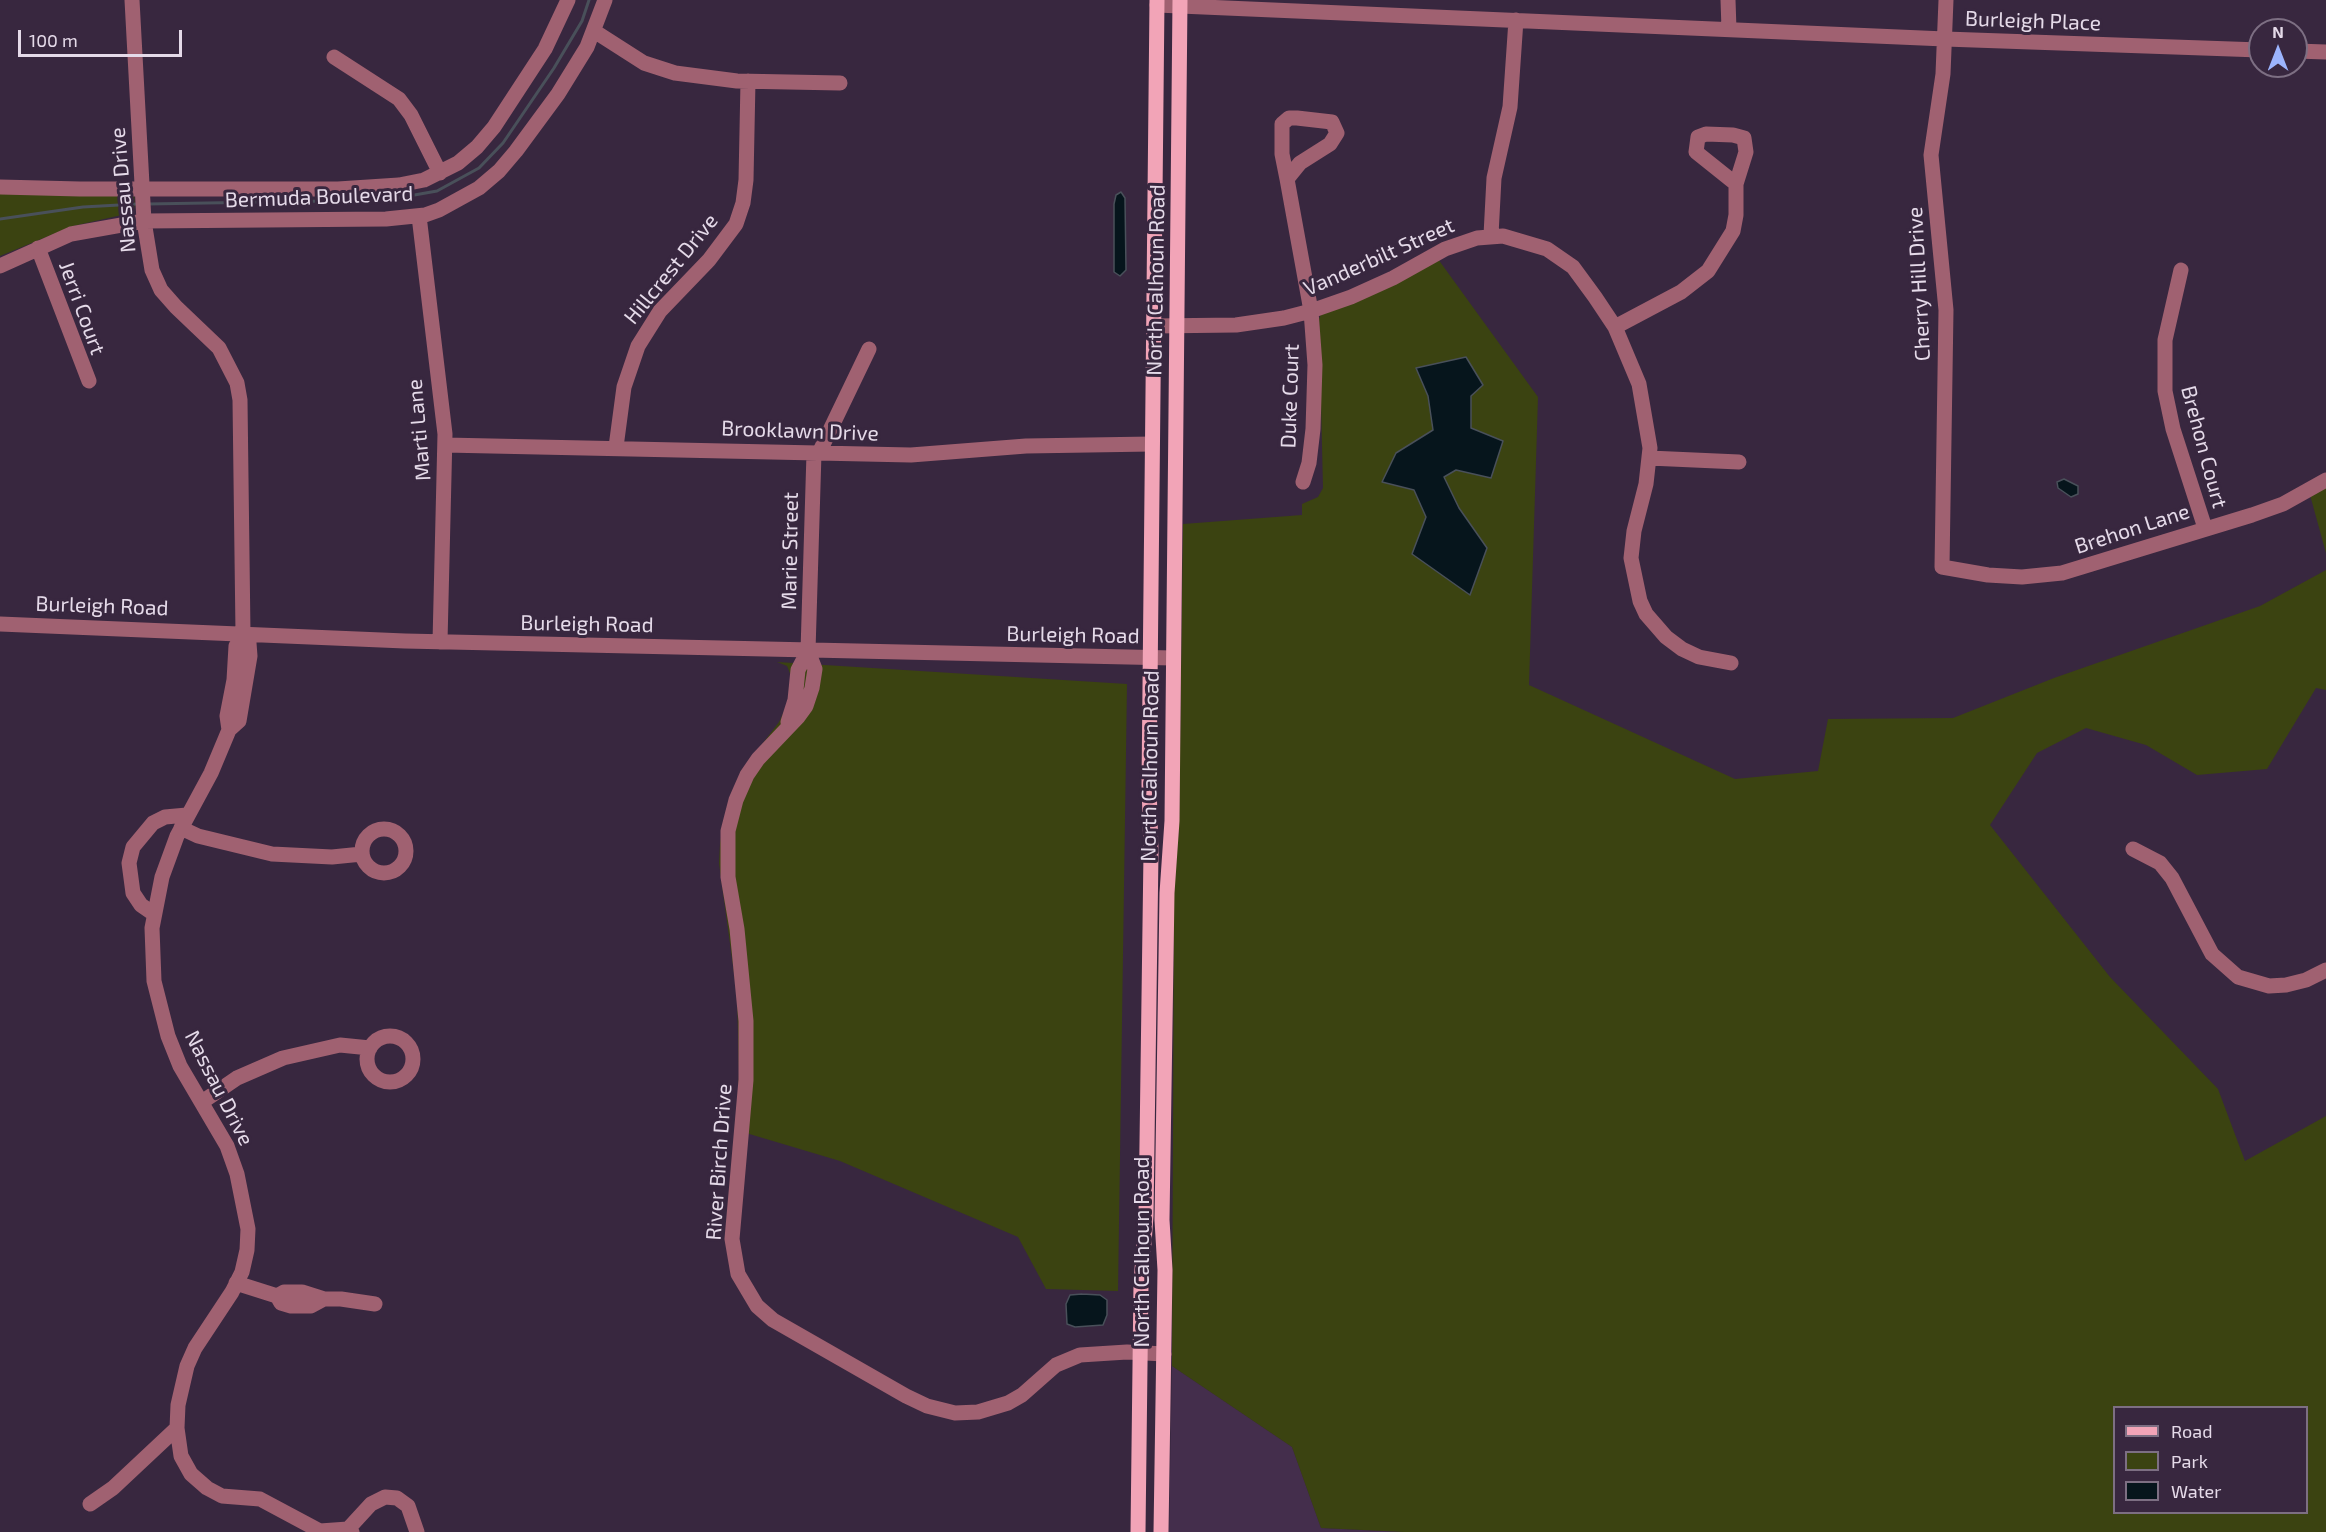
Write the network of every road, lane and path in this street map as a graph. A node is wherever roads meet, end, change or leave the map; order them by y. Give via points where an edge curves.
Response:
1 (132, 0) edge
2 (568, 0) edge
3 (605, 0) edge
4 (1728, 0) edge
5 (1946, 0) edge
6 (1157, 2) edge
7 (1180, 3) edge
8 (1516, 20) junction
9 (1729, 29) junction
10 (594, 31) junction
11 (1945, 39) junction
12 (2248, 50) edge
13 (2308, 51) edge
14 (2326, 52) edge
15 (334, 57) dead end
16 (748, 81) junction
17 (840, 83) dead end
18 (440, 173) junction
19 (1287, 179) junction
20 (1736, 184) dead end
21 (0, 187) edge
22 (143, 204) junction
23 (419, 216) junction
24 (1491, 235) junction
25 (38, 248) junction
26 (0, 266) edge
27 (2181, 270) dead end
28 (1311, 311) junction
29 (1154, 326) junction
30 (1177, 327) junction
31 (1616, 327) junction
32 (870, 349) dead end
33 (89, 381) dead end
34 (1152, 444) junction
35 (446, 445) junction
36 (616, 447) junction
37 (817, 453) junction
38 (1649, 458) junction
39 (1739, 462) dead end
40 (2326, 480) edge
41 (1303, 482) dead end
42 (2205, 528) junction
43 (1942, 567) joint
44 (0, 624) edge
45 (243, 633) junction
46 (440, 642) junction
47 (808, 651) junction
48 (1151, 658) junction
49 (1173, 658) junction
50 (1731, 663) dead end
51 (184, 821) junction
52 (2133, 849) dead end
53 (362, 854) dead end
54 (154, 914) junction
55 (2326, 969) edge
56 (370, 1048) dead end
57 (202, 1102) junction
58 (236, 1283) junction
59 (375, 1304) dead end
60 (1140, 1353) junction
61 (1164, 1354) junction
62 (177, 1428) junction
63 (90, 1504) dead end
64 (350, 1531) edge
65 (417, 1532) edge
66 (1138, 1532) edge
67 (1161, 1532) edge

1 - 22 street, Nassau Drive
2 - 18 street, Bermuda Boulevard via 545,49 494,126 477,147
3 - 10 street, Bermuda Boulevard
4 - 9 street
5 - 11 street, Cherry Hill Drive
6 - 7 street, Burleigh Place
6 - 29 main road, North Calhoun Road
7 - 8 street, Burleigh Place
7 - 30 main road, North Calhoun Road
8 - 9 street, Burleigh Place
8 - 24 street via 1511,97 1494,178
9 - 11 street, Burleigh Place
10 - 16 street via 658,69 693,77
10 - 23 street, Bermuda Boulevard via 558,94 499,171 456,202
11 - 12 street, Burleigh Place
11 - 43 street, Cherry Hill Drive via 1931,155 1946,310
13 - 14 street
15 - 18 street via 399,99
16 - 17 street
16 - 36 street, Hillcrest Drive via 746,180 736,224 709,260 660,311 638,346 624,387
18 - 22 street, Bermuda Boulevard via 424,180 372,188
19 - 19 street, Duke Court via 1300,163 1336,138 1332,122 1285,120 1282,142
19 - 28 street, Duke Court
20 - 31 street via 1733,231 1708,271 1681,292
21 - 22 street
22 - 23 street, Bermuda Boulevard via 386,219
22 - 25 street, Bermuda Boulevard via 95,228
22 - 45 street, Nassau Drive via 147,250 161,290 219,348 237,383 242,418
23 - 35 street, Marti Lane
24 - 28 street, Vanderbilt Street via 1462,242 1393,278
24 - 31 street, Vanderbilt Street via 1521,239 1559,256 1573,267
25 - 26 street, Bermuda Boulevard
25 - 33 street, Jerri Court
27 - 42 street, Brehon Court via 2165,340 2165,391
28 - 30 street, Vanderbilt Street via 1236,324
28 - 41 street, Duke Court via 1315,396 1309,463
29 - 30 street, Vanderbilt Street
29 - 34 main road, North Calhoun Road
30 - 49 main road, North Calhoun Road
31 - 38 street, Vanderbilt Street via 1639,384
32 - 37 street, Marie Street
34 - 37 street, Brooklawn Drive via 1026,446 948,454
34 - 48 main road, North Calhoun Road
35 - 36 street, Brooklawn Drive
35 - 46 street, Marti Lane
36 - 37 street, Brooklawn Drive
37 - 47 street, Marie Street
38 - 39 street
38 - 50 street, Vanderbilt Street via 1631,558 1640,601 1666,638 1682,650
40 - 42 street, Brehon Lane via 2283,504
42 - 43 street, Brehon Lane via 2062,573 2022,577
44 - 45 street, Burleigh Road
45 - 46 street, Burleigh Road
45 - 51 street, Nassau Drive via 249,643 248,680 239,721 229,730
46 - 47 street, Burleigh Road
47 - 48 street, Burleigh Road
47 - 60 street, River Birch Drive via 815,669 806,706 747,775 728,831 727,867 746,1021 745,1106 732,1239 738,1274 746,1291 765,1313 793,1332 927,1407 955,1413 978,1412 1008,1403 1056,1365 1080,1355
48 - 49 street, Burleigh Road
48 - 60 main road, North Calhoun Road via 1146,1216
49 - 61 main road, North Calhoun Road via 1162,1209
51 - 53 street via 198,836 272,854
51 - 54 street, Nassau Drive via 162,877
51 - 54 street via 165,817 153,823 133,847 129,863 133,893
52 - 55 street via 2160,863 2212,954 2238,976 2269,986 2286,986
54 - 57 street, Nassau Drive via 152,950 159,1008 180,1066
56 - 57 street via 340,1046 283,1058 237,1078
57 - 58 street, Nassau Drive via 227,1146 244,1204 247,1250
58 - 59 street via 277,1296 281,1303 291,1306 311,1306 324,1299
58 - 62 street, Nassau Drive via 187,1366
60 - 61 street, River Birch Drive
60 - 66 main road, North Calhoun Road
61 - 67 main road, North Calhoun Road
62 - 63 street via 113,1488
62 - 64 street, Nassau Drive via 181,1456 191,1474 207,1488 222,1496 260,1499 320,1531
64 - 65 street via 371,1504 385,1497 397,1498 408,1506

